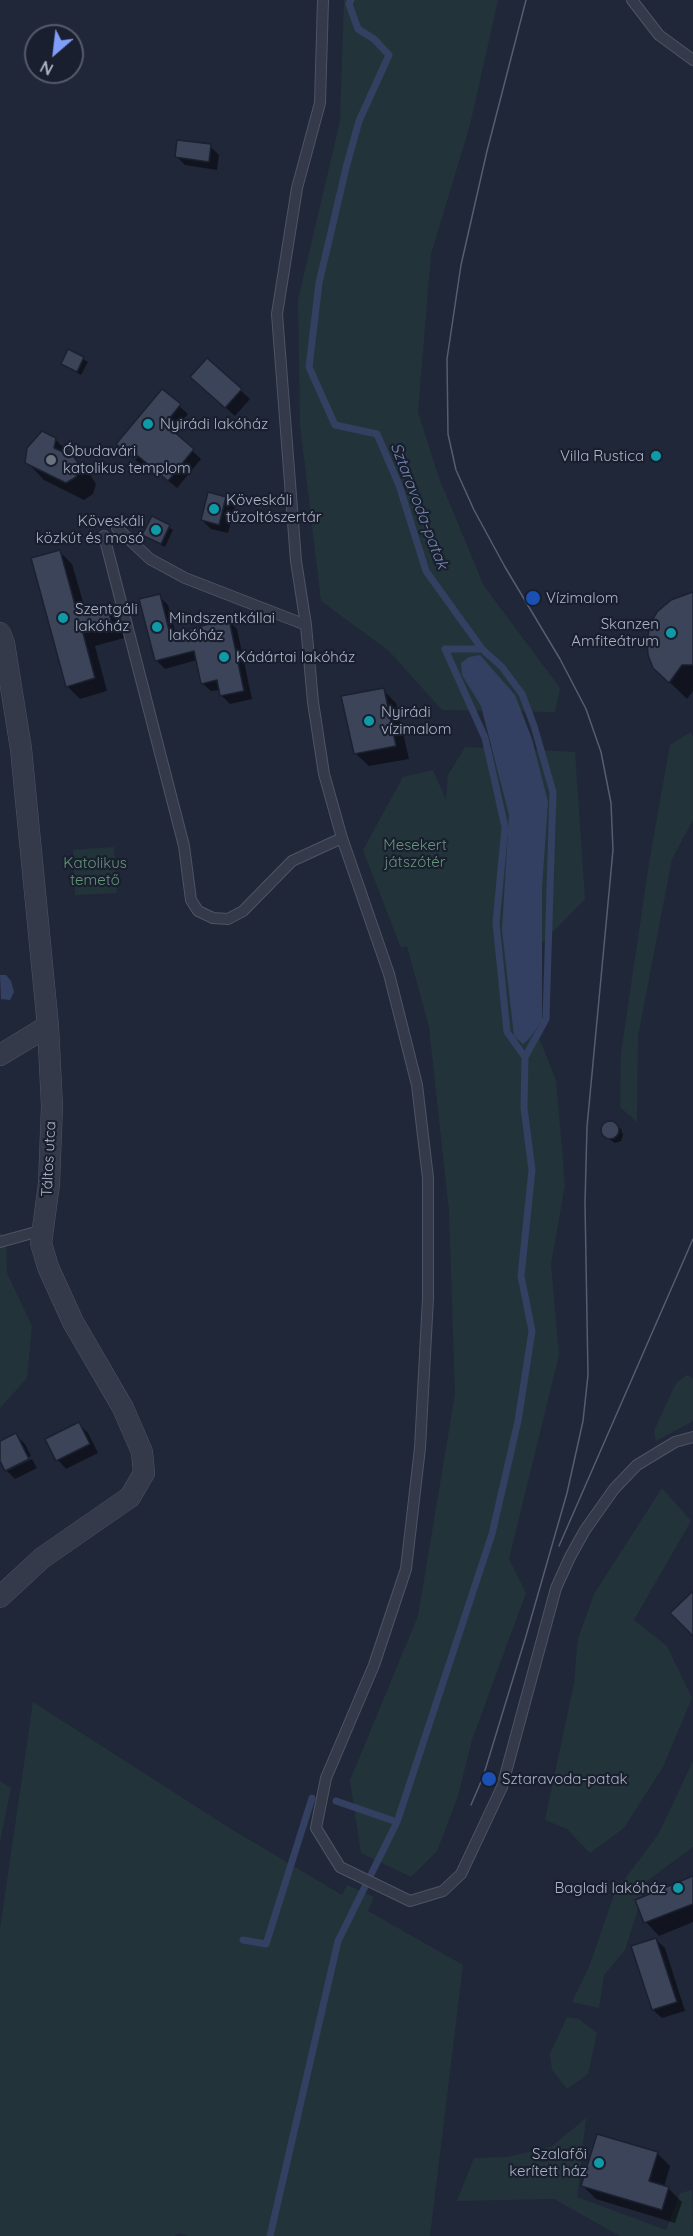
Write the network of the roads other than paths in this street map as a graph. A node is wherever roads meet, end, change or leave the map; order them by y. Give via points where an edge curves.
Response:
1 (323, 0) edge
2 (632, 0) edge
3 (693, 60) edge
4 (117, 528) dead end
5 (104, 536) dead end
6 (306, 625) junction
7 (0, 633) edge
8 (342, 838) junction
9 (48, 1026) junction
10 (0, 1055) edge
11 (43, 1230) junction
12 (0, 1242) edge
13 (693, 1437) edge
14 (0, 1597) edge

1 - 6 lane via 320,103 297,188 277,314 296,561
2 - 3 lane via 659,35
4 - 6 lane via 150,559 185,578
5 - 8 lane via 184,846 191,900 198,911 228,919 243,911 292,861
6 - 8 lane via 324,774
7 - 9 street, Táltos utca via 21,749
8 - 13 lane via 389,974 417,1085 428,1178 428,1298 420,1448 406,1569 374,1665 326,1778 316,1828 340,1867 410,1901 443,1890 461,1874 502,1787 556,1588 570,1557 614,1489 638,1465 675,1442
9 - 10 street
9 - 11 street, Táltos utca via 52,1106
11 - 12 lane
11 - 14 street, Táltos utca via 41,1244 48,1267 73,1322 123,1408 142,1452 144,1473 130,1497 42,1558

